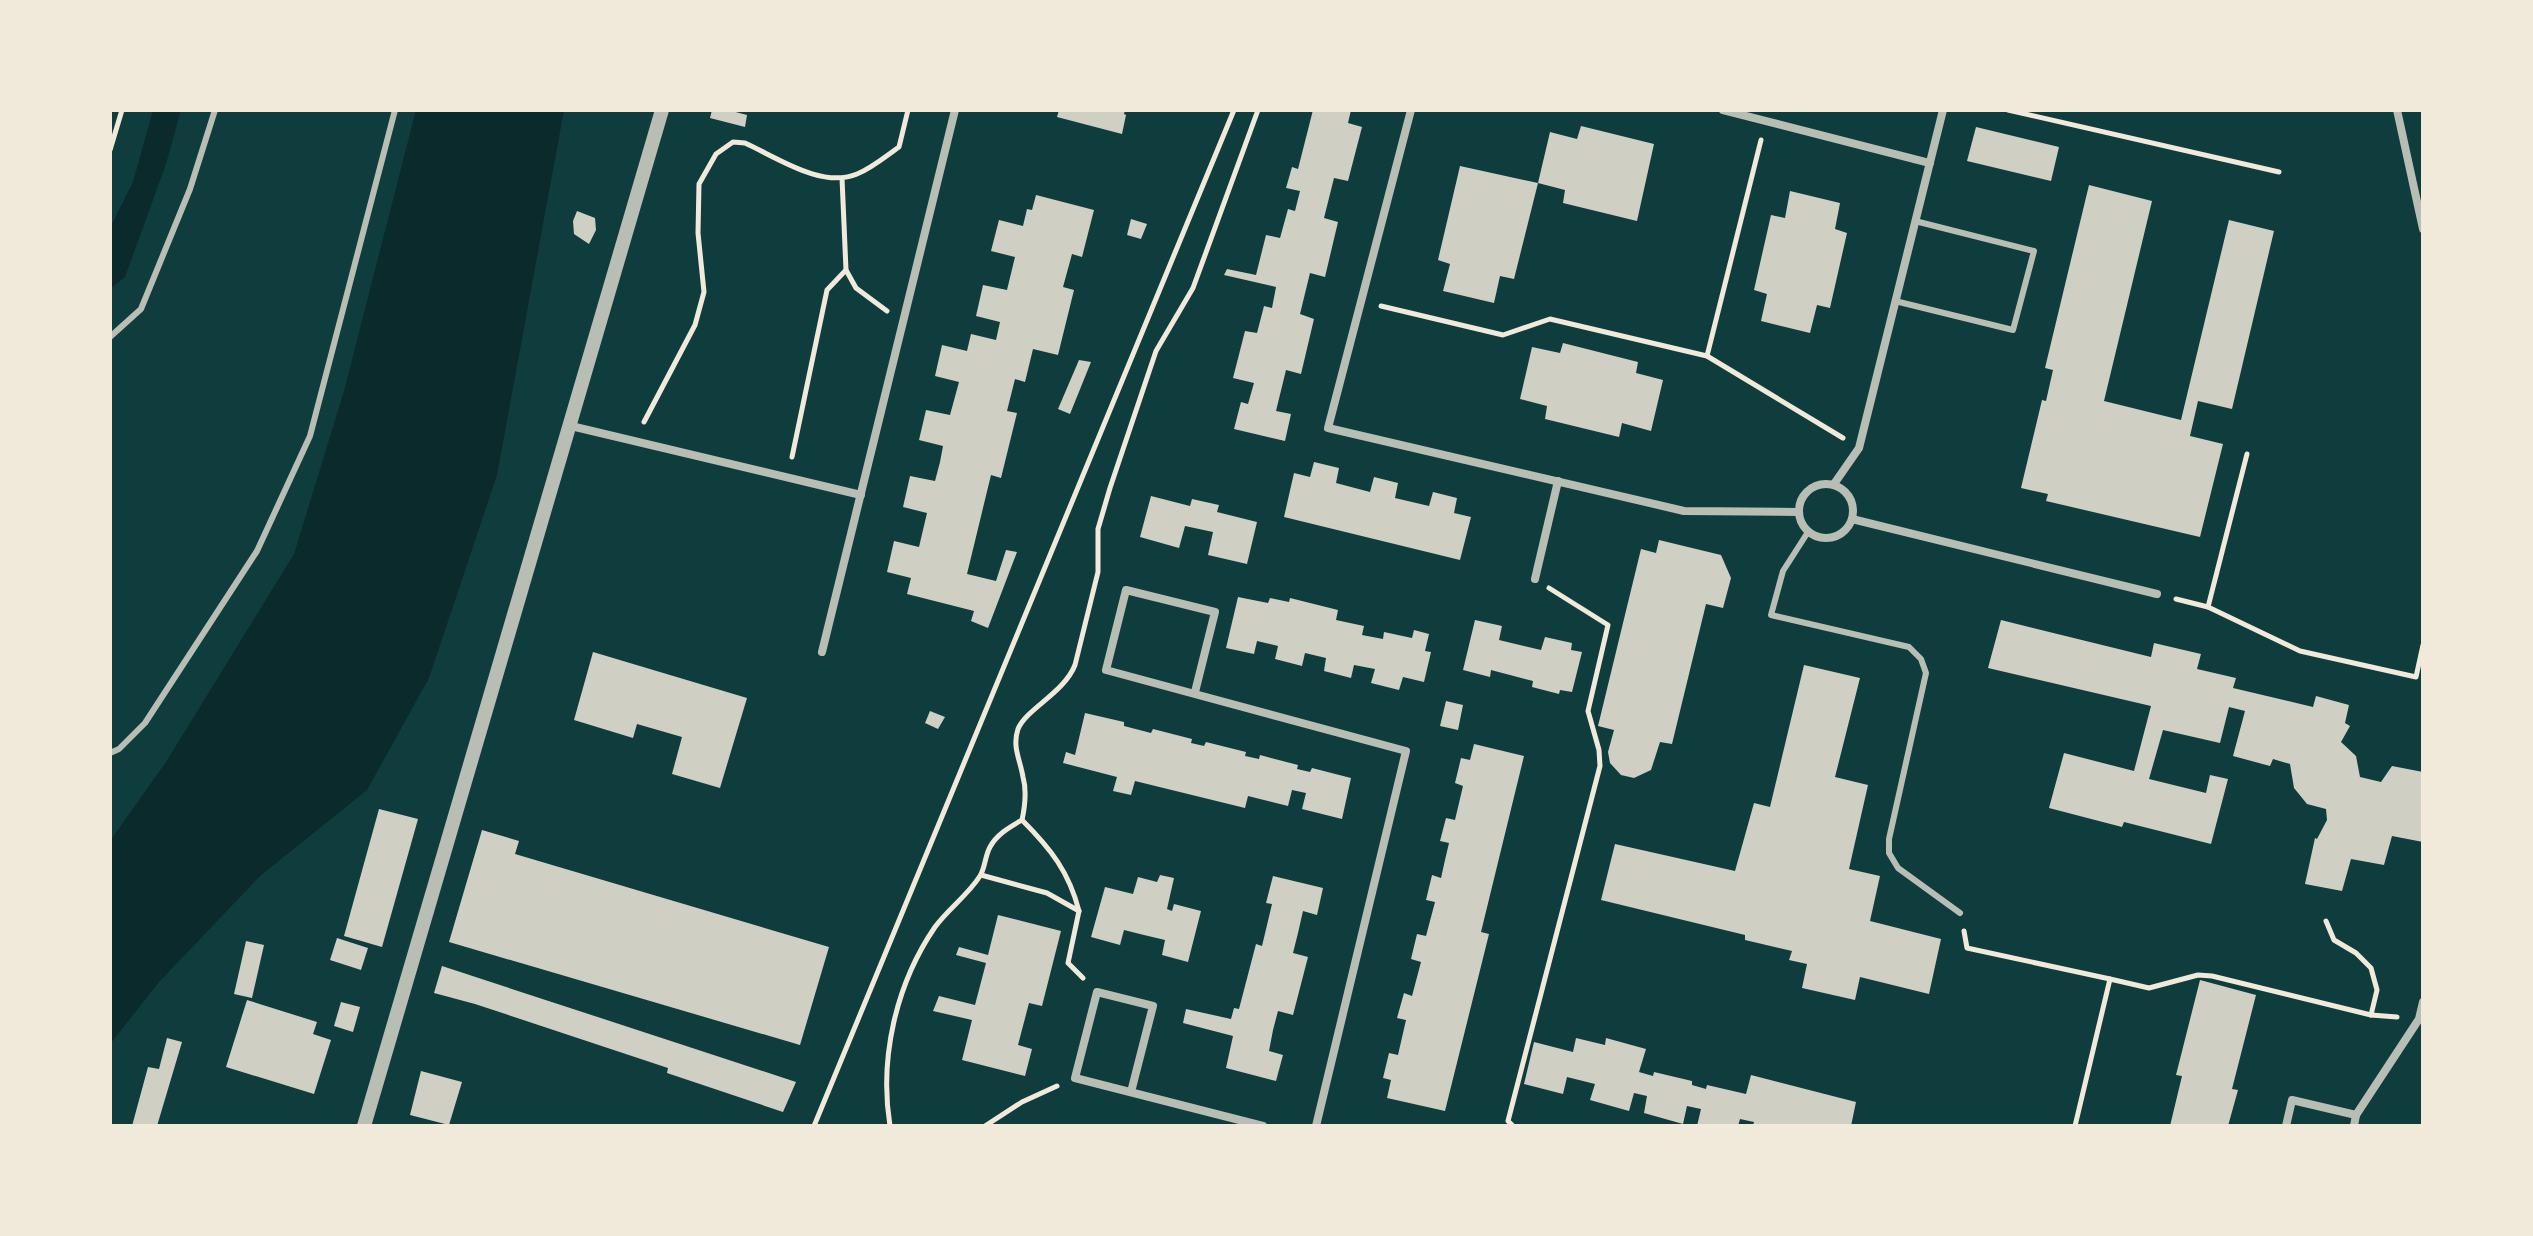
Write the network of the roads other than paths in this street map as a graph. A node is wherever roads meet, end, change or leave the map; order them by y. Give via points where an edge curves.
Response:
1 (215, 110) edge
2 (395, 110) edge
3 (662, 110) edge
4 (955, 110) edge
5 (1411, 110) edge
6 (1723, 110) edge
7 (1943, 110) edge
8 (2397, 110) edge
9 (1930, 163) junction
10 (1915, 221) junction
11 (2423, 229) edge
12 (1895, 301) junction
13 (110, 337) edge
14 (571, 426) junction
15 (1558, 481) junction
16 (1834, 484) junction
17 (861, 495) junction
18 (1798, 512) junction
19 (1852, 519) junction
20 (1808, 532) junction
21 (1535, 579) road end
22 (2157, 594) road end
23 (822, 652) dead end
24 (1195, 692) junction
25 (110, 753) edge
26 (1960, 913) road end
27 (2423, 1002) edge
28 (1131, 1092) junction
29 (2356, 1115) junction
30 (364, 1126) edge
31 (1263, 1126) edge
32 (1316, 1126) edge
33 (2286, 1126) edge
34 (2354, 1126) edge

1 - 13 lane via 190,189 141,309
2 - 25 lane via 310,436 257,551 145,723
3 - 14 street
4 - 17 street
5 - 15 street via 1328,428
6 - 9 street
7 - 9 street
8 - 11 street
9 - 10 street
10 - 12 street
10 - 12 lane via 2034,251 2013,330
12 - 16 street via 1859,448
14 - 17 street
14 - 30 street
15 - 18 street via 1684,511
15 - 21 street
16 - 18 street via 1804,492
16 - 19 street via 1851,498
17 - 23 street
18 - 20 street
19 - 20 street via 1847,529 1828,538
19 - 22 street
20 - 26 lane via 1783,571 1771,615 1909,647 1921,659 1926,673 1889,853 1898,868
24 - 24 street via 1215,612 1126,590 1106,670
24 - 32 street via 1406,751
27 - 29 street via 2419,1019
28 - 28 street via 1075,1078 1097,992 1153,1006
28 - 31 street
29 - 33 street via 2292,1100
29 - 34 street

